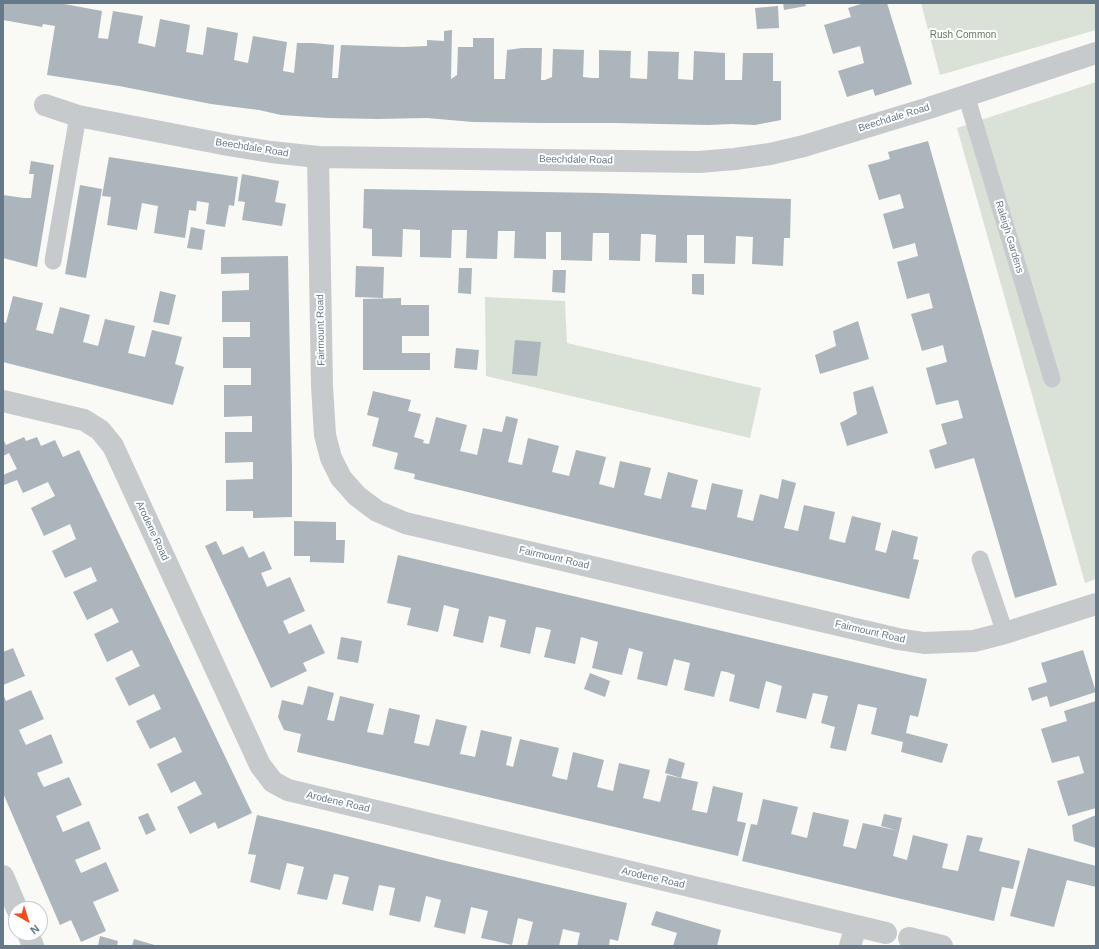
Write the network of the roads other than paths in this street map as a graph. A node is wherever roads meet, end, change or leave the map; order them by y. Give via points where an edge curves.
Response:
1 (1096, 53) edge
2 (966, 95) junction
3 (45, 105) dead end
4 (78, 116) junction
5 (318, 157) junction
6 (53, 260) dead end
7 (1052, 378) dead end
8 (3, 401) edge
9 (980, 559) dead end
10 (1096, 604) edge
11 (1005, 634) junction
12 (3, 876) edge
13 (14, 901) edge
14 (886, 933) dead end
15 (853, 936) edge
16 (909, 938) dead end
17 (942, 946) edge

1 - 2 street, Beechdale Road
2 - 5 street, Beechdale Road via 804,146 735,160 698,162
2 - 7 lane, Raleigh Gardens
3 - 4 street, Beechdale Road
4 - 5 street, Beechdale Road via 228,145
4 - 6 lane
5 - 11 street, Fairmount Road via 325,435 331,458 341,478 357,496 377,511 405,523 898,639 946,643 974,641
8 - 15 street, Arodene Road via 84,420 100,430 112,446 260,765 273,782 288,790
9 - 11 lane
10 - 11 street, Fairmount Road
12 - 13 street
14 - 15 street, Arodene Road
16 - 17 street

